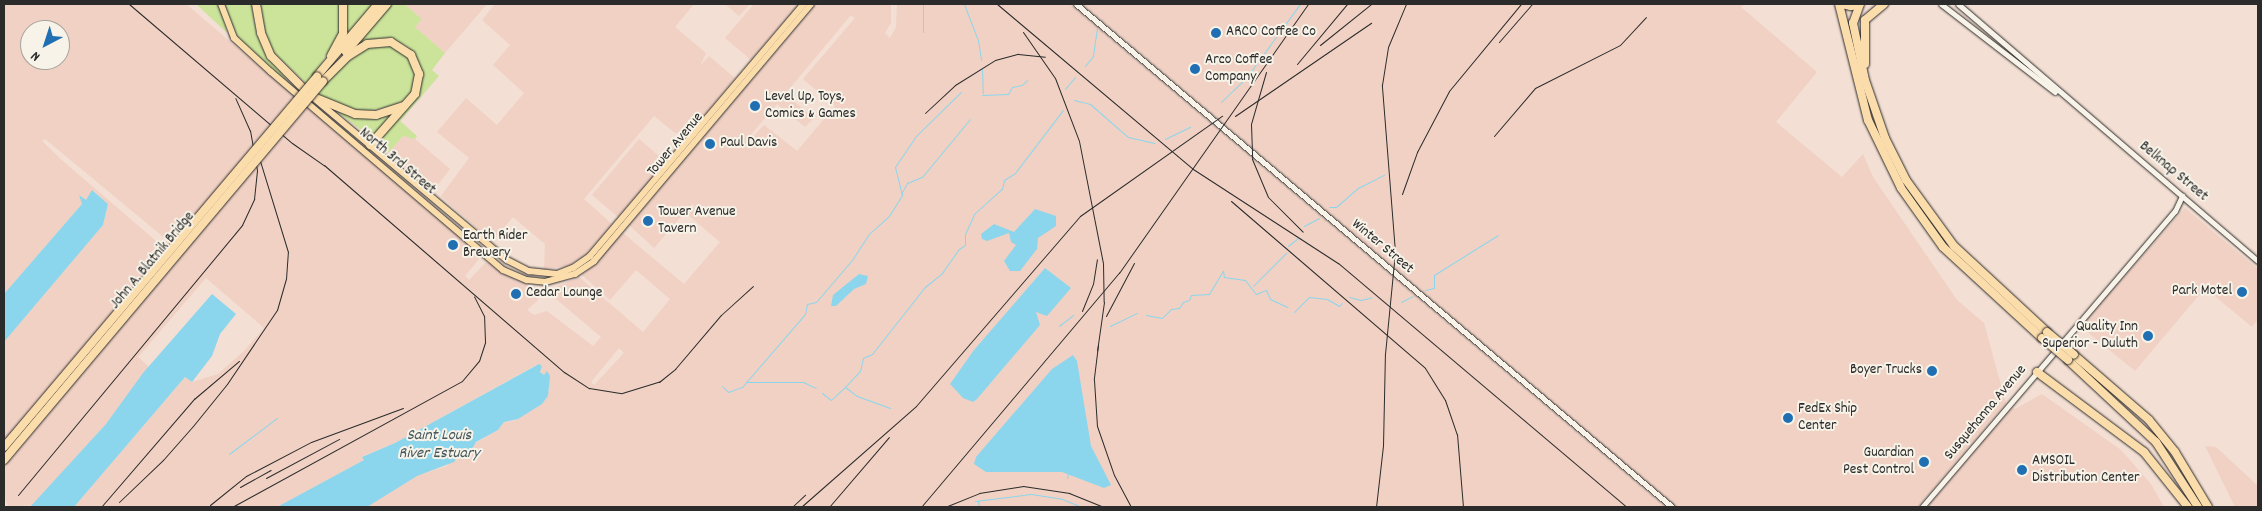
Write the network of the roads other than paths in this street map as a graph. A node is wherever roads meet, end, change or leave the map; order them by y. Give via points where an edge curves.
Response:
1 (221, 4) edge
2 (256, 4) edge
3 (343, 4) edge
4 (378, 4) edge
5 (387, 4) edge
6 (804, 4) edge
7 (811, 4) edge
8 (1076, 4) edge
9 (1840, 4) edge
10 (1860, 4) edge
11 (1884, 4) edge
12 (1941, 4) edge
13 (1958, 4) edge
14 (320, 78) junction
15 (1866, 83) junction
16 (312, 96) junction
17 (2072, 103) junction
18 (407, 104) junction
19 (370, 145) junction
20 (2182, 196) junction
21 (2258, 261) edge
22 (545, 274) joint
23 (545, 282) joint
24 (2044, 335) junction
25 (2071, 358) junction
26 (2037, 372) junction
27 (4, 447) edge
28 (4, 460) edge
29 (1672, 507) edge
30 (1922, 507) edge
31 (2188, 507) edge
32 (2198, 507) edge
33 (2208, 507) edge

1 - 23 main road, North 3rd Street via 227,25 240,45 500,268 519,278
2 - 16 highway, North 3rd Street via 265,42 278,65
3 - 14 highway via 341,39
4 - 14 highway
5 - 14 highway
6 - 22 main road, Tower Avenue via 590,256 567,271
7 - 23 main road, Tower Avenue via 594,261 575,274
8 - 29 street, Winter Street
9 - 10 highway
9 - 24 highway via 1868,120 1901,188 1943,246
10 - 15 highway via 1853,22
11 - 15 highway via 1867,16 1864,24
12 - 17 street, Belknap Street
13 - 17 street, Belknap Street
14 - 18 highway via 360,47 391,42 411,55 419,69 418,87
14 - 27 highway, John A. Blatnik Bridge, bridge
14 - 28 highway, John A. Blatnik Bridge, bridge
15 - 24 highway via 1885,138 1926,212 1969,262
16 - 18 highway via 338,109 364,115 383,113
16 - 19 main road, North 3rd Street
17 - 20 street, Belknap Street
18 - 19 highway
19 - 22 main road, North 3rd Street via 507,260 525,270
20 - 21 street, Belknap Street
20 - 26 street, Susquehanna Avenue via 2175,211
24 - 25 highway, bridge
25 - 32 highway via 2156,442
25 - 33 highway via 2149,420 2175,452
26 - 30 street, Susquehanna Avenue
26 - 31 highway via 2144,452

